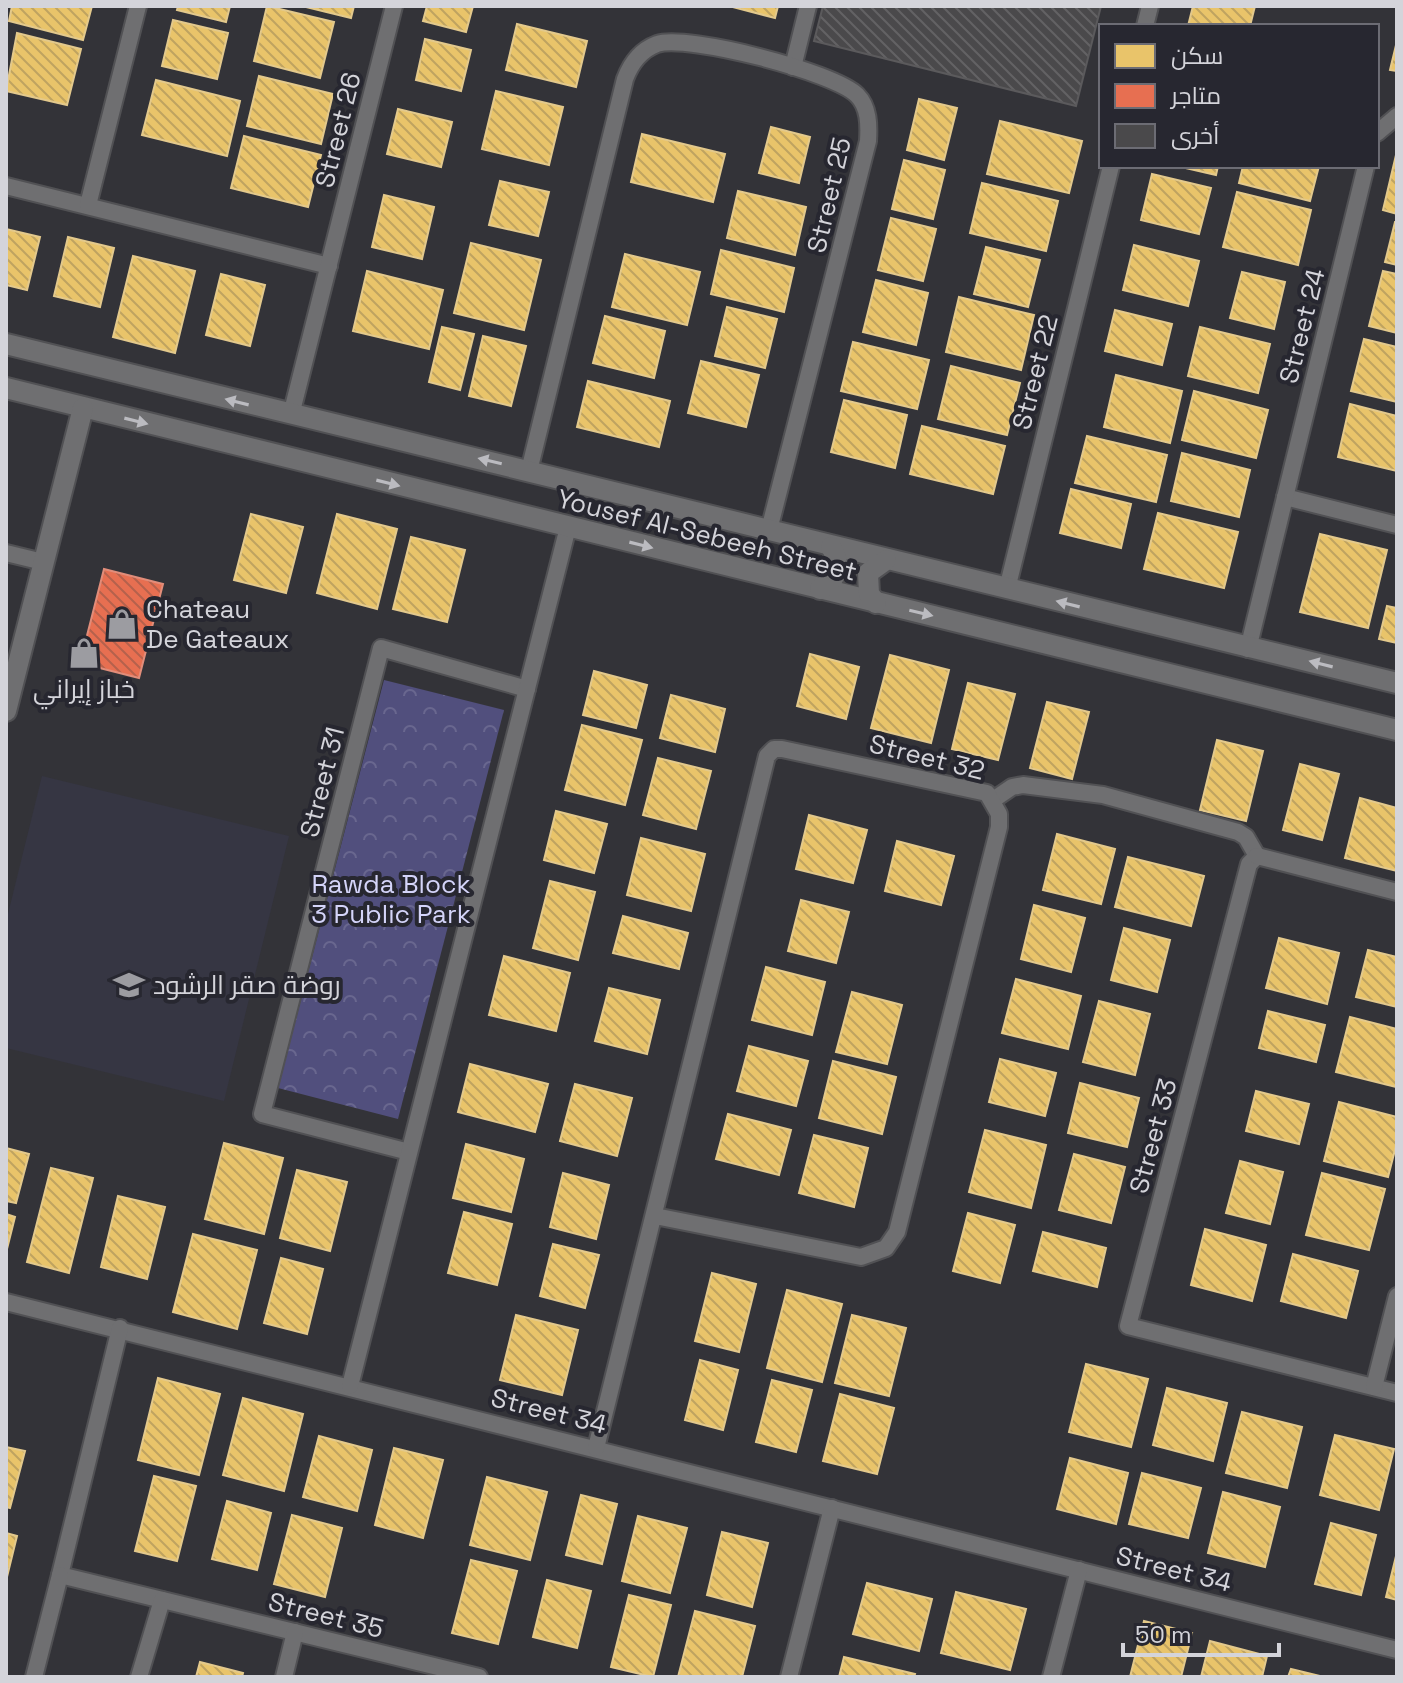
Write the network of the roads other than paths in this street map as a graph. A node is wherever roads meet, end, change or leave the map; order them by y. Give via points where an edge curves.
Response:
1 (138, 6) edge
2 (394, 6) edge
3 (808, 6) edge
4 (793, 67) junction
5 (1397, 116) edge
6 (1379, 131) edge
7 (1111, 168) edge
8 (1366, 168) edge
9 (6, 186) edge
10 (88, 205) junction
11 (329, 266) junction
12 (6, 344) edge
13 (6, 388) edge
14 (83, 408) junction
15 (291, 415) junction
16 (529, 471) junction
17 (1285, 497) junction
18 (1397, 525) edge
19 (568, 527) junction
20 (769, 530) junction
21 (831, 547) junction
22 (6, 553) edge
23 (886, 560) junction
24 (43, 562) junction
25 (820, 589) junction
26 (1007, 589) junction
27 (876, 603) junction
28 (1248, 649) junction
29 (1397, 683) edge
30 (527, 689) junction
31 (6, 711) edge
32 (1397, 730) edge
33 (993, 800) junction
34 (1257, 856) junction
35 (1397, 892) edge
36 (409, 1152) junction
37 (655, 1216) junction
38 (1397, 1296) edge
39 (6, 1302) edge
40 (120, 1328) junction
41 (350, 1386) junction
42 (1374, 1387) junction
43 (1397, 1393) edge
44 (596, 1448) junction
45 (832, 1508) junction
46 (1079, 1570) junction
47 (60, 1575) junction
48 (162, 1600) junction
49 (295, 1632) junction
50 (1397, 1650) edge
51 (34, 1677) edge
52 (139, 1677) edge
53 (284, 1677) edge
54 (479, 1677) edge
55 (789, 1677) edge
56 (1051, 1677) edge

1 - 10 street
2 - 11 street, Street 26
3 - 4 street
4 - 16 street, Street 25 via 679,41 655,45 634,61 625,79
4 - 20 street, Street 25 via 858,95 866,110 868,141
5 - 6 street
7 - 26 street, Street 22
8 - 17 street, Street 24
9 - 10 street
10 - 11 street
11 - 15 street, Street 26
15 -> 12 street, Yousef Al-Sebeeh Street
13 - 14 street, Yousef Al-Sebeeh Street
14 -> 19 street, Yousef Al-Sebeeh Street
14 - 24 street
16 -> 15 street, Yousef Al-Sebeeh Street
16 - 20 street, Yousef Al-Sebeeh Street
17 - 18 street
17 - 28 street, Street 24
19 -> 25 street, Yousef Al-Sebeeh Street
19 - 30 street
20 - 21 street, Yousef Al-Sebeeh Street
21 - 23 street, Yousef Al-Sebeeh Street
21 - 25 street via 838,566 829,584
22 - 24 street
23 - 26 street, Yousef Al-Sebeeh Street
23 - 27 street via 868,573 869,594
24 - 31 street
25 - 27 street, Yousef Al-Sebeeh Street
28 -> 26 street, Yousef Al-Sebeeh Street
27 -> 32 street, Yousef Al-Sebeeh Street
29 -> 28 street, Yousef Al-Sebeeh Street
30 - 36 street
30 - 36 street, Street 31 via 381,648 265,1099 262,1114
33 - 34 street via 1023,785 1103,795 1238,832
33 - 37 street, Street 32 via 999,827 897,1232 886,1248 861,1257
33 - 37 street, Street 32 via 980,790 782,749 767,756
34 - 35 street
34 - 42 street, Street 33 via 1249,864 1128,1326
36 - 41 street
37 - 44 street, Street 32
38 - 42 street
39 - 40 street, Street 34
40 - 41 street, Street 34
40 - 47 street
41 - 44 street, Street 34
42 - 43 street, Street 33
44 - 45 street, Street 34
45 - 46 street, Street 34
45 - 55 street
46 - 50 street, Street 34
46 - 56 street, Street 34
47 - 48 street, Street 35
47 - 51 street
48 - 49 street, Street 35
48 - 52 street
49 - 53 street
49 - 54 street, Street 35

